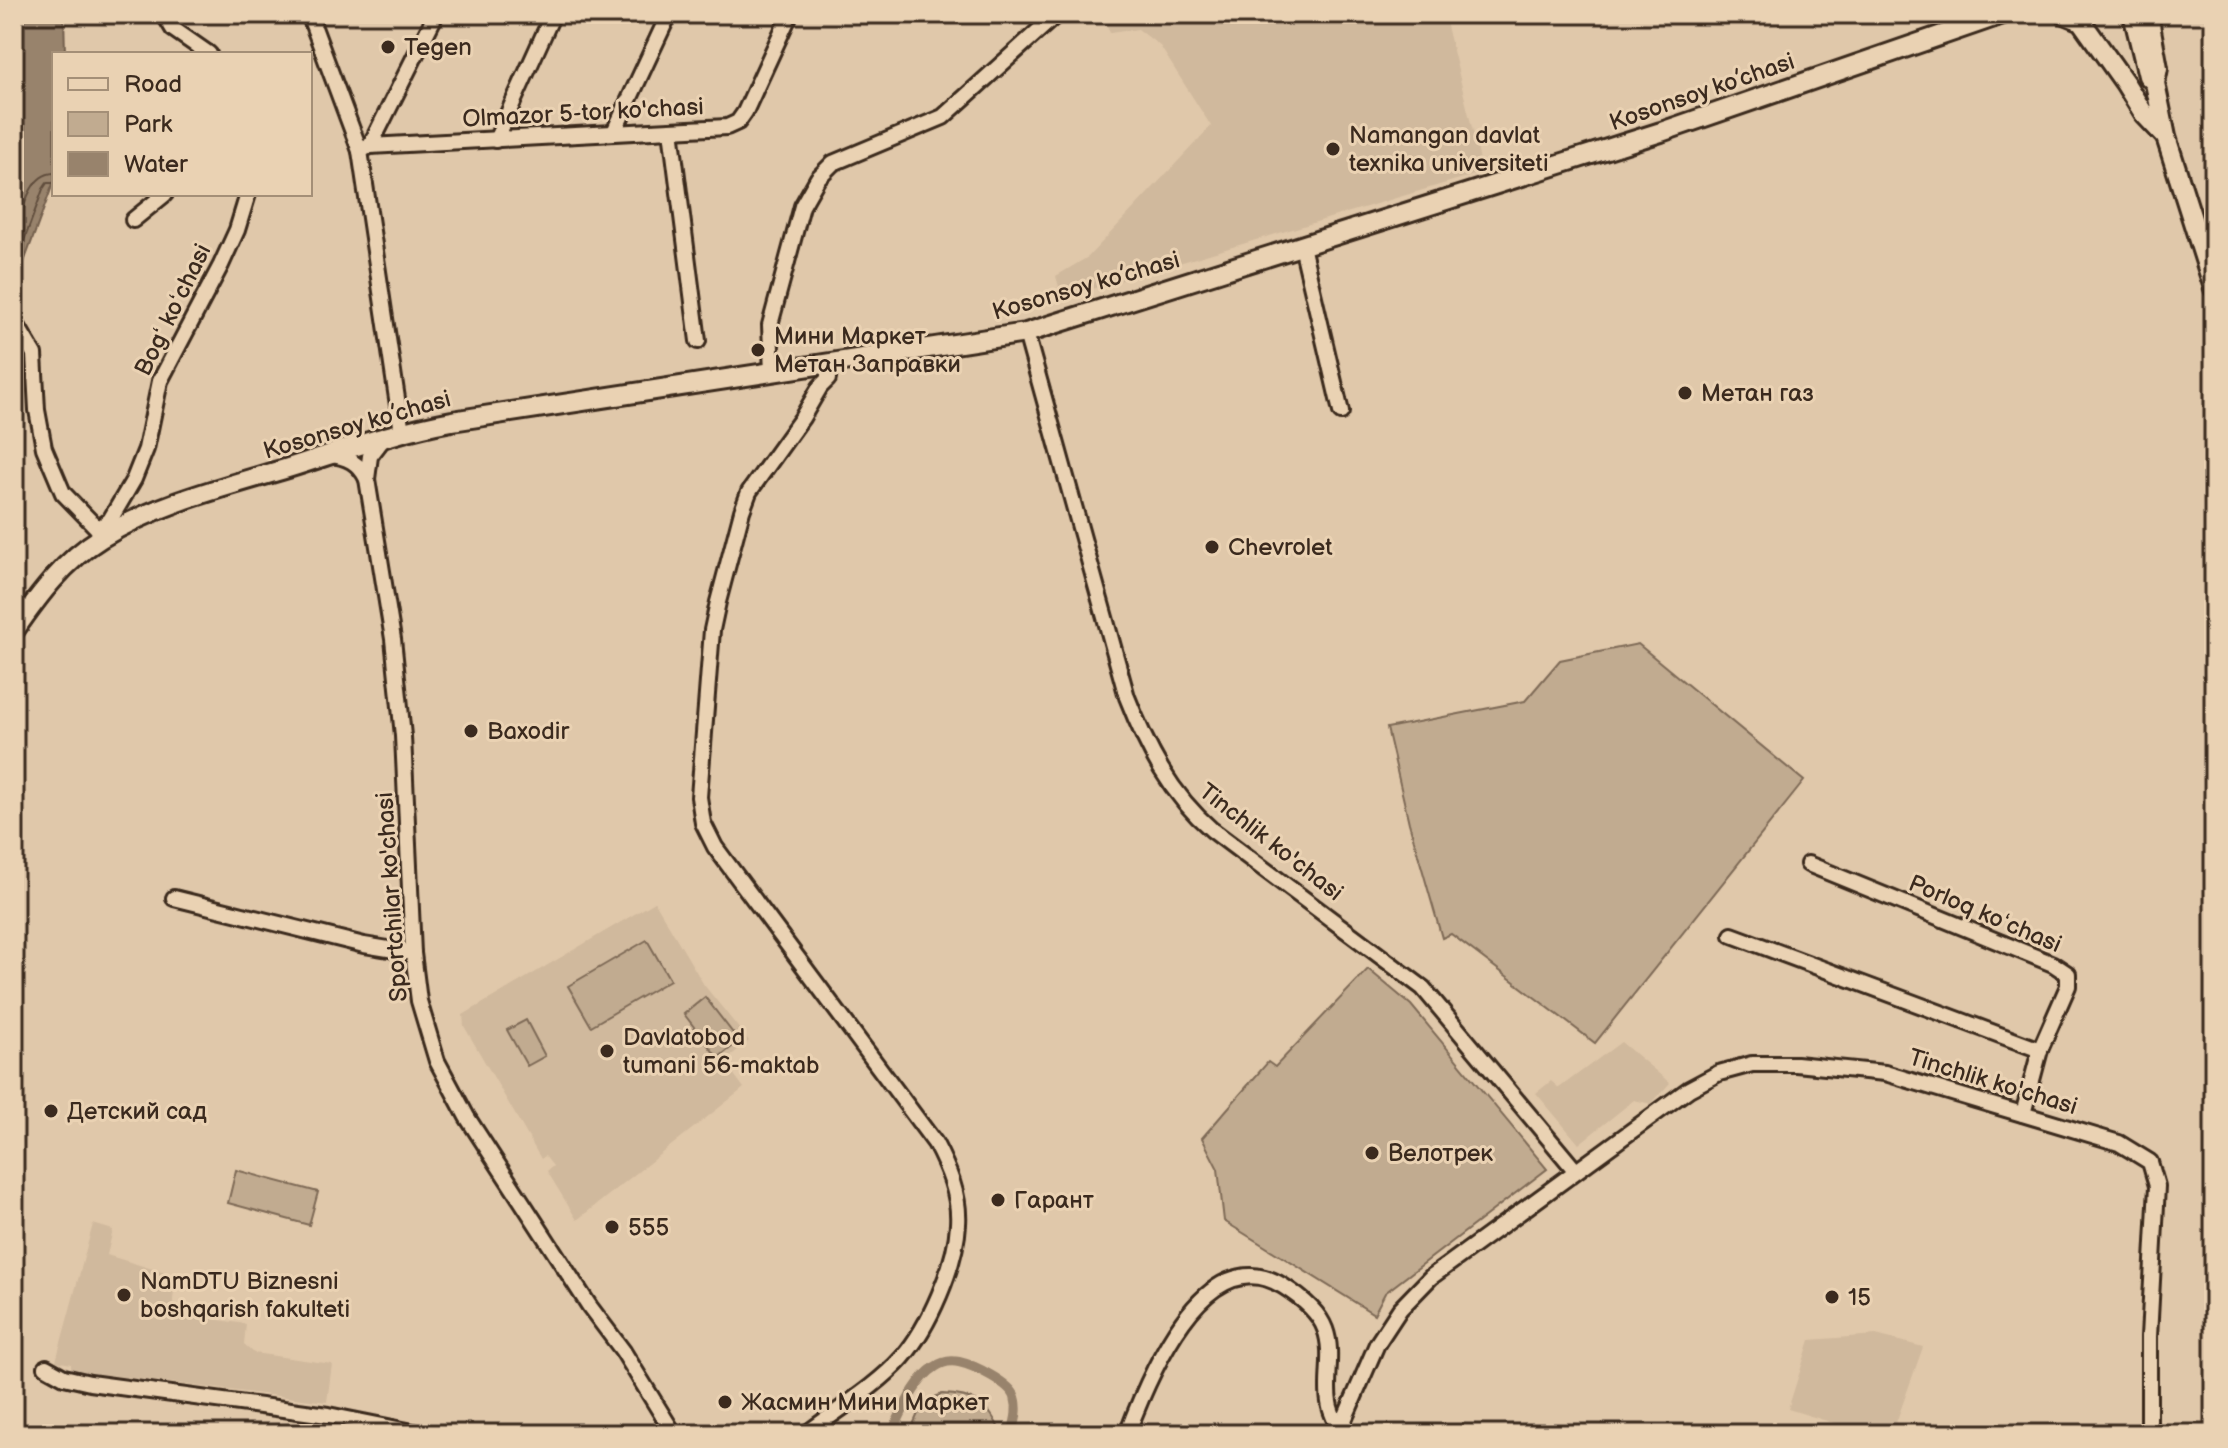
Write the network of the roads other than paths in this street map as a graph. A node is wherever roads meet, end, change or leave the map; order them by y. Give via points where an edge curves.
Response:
1 (164, 14) edge
2 (309, 14) edge
3 (436, 14) edge
4 (553, 14) edge
5 (669, 14) edge
6 (790, 14) edge
7 (1057, 14) edge
8 (2003, 14) edge
9 (2133, 14) edge
10 (2148, 14) edge
11 (2074, 16) edge
12 (206, 52) edge
13 (2154, 80) junction
14 (2125, 83) junction
15 (671, 130) junction
16 (614, 132) junction
17 (2166, 137) junction
18 (496, 140) junction
19 (365, 149) junction
20 (163, 196) edge
21 (247, 196) edge
22 (133, 220) dead end
23 (1302, 246) junction
24 (2214, 288) edge
25 (14, 325) edge
26 (1026, 333) junction
27 (698, 341) dead end
28 (828, 364) junction
29 (772, 373) junction
30 (1341, 412) dead end
31 (402, 432) junction
32 (383, 439) junction
33 (329, 455) junction
34 (367, 479) junction
35 (98, 534) junction
36 (14, 631) edge
37 (1808, 864) dead end
38 (174, 898) dead end
39 (1732, 935) dead end
40 (413, 953) junction
41 (2040, 1050) junction
42 (2023, 1114) junction
43 (1575, 1170) junction
44 (46, 1367) dead end
45 (1339, 1432) edge
46 (423, 1434) edge
47 (674, 1434) edge
48 (806, 1434) edge
49 (1127, 1434) edge
50 (2149, 1434) edge

1 - 12 street via 173,29
2 - 19 street
3 - 19 street
4 - 18 street
5 - 16 street
6 - 15 street, Olmazor 5-tor ko'chasi via 738,122
7 - 29 street via 943,117 833,163 818,178 802,206 770,325
8 - 23 main road, Kosonsoy ko’chasi via 1661,132
9 - 13 main road
10 - 13 main road
11 - 14 main road
13 - 14 main road
13 - 17 main road
14 - 17 main road
15 - 16 street, Olmazor 5-tor ko'chasi
15 - 27 street
16 - 18 street, Olmazor 5-tor ko'chasi
17 - 24 main road
18 - 19 street, Olmazor 5-tor ko'chasi
19 - 31 street
20 - 22 street
21 - 35 street, Bogʻ koʻchasi via 221,265 160,381 134,479
23 - 26 main road, Kosonsoy ko’chasi
23 - 30 street
25 - 35 street via 34,354 44,448 63,493
26 - 28 main road, Kosonsoy ko’chasi
26 - 43 street, Tinchlik ko'chasi via 1127,697 1173,789 1212,830 1423,988
28 - 29 main road, Kosonsoy ko’chasi
28 - 48 street via 828,379 749,492 742,511 712,630 700,810 715,847 935,1143 952,1180 958,1224 946,1274 921,1332 897,1363
29 - 31 main road, Kosonsoy ko’chasi
31 - 32 main road, Kosonsoy ko’chasi
32 - 33 main road, Kosonsoy ko’chasi
32 - 34 street via 370,456
33 - 34 street via 352,461
33 - 35 main road, Kosonsoy ko’chasi
34 - 40 street, Sportchilar ko'chasi via 403,736
35 - 36 main road, Kosonsoy ko’chasi via 58,574
37 - 41 street, Porloq koʻchasi via 2068,974 2068,986
38 - 40 street
39 - 41 street
40 - 47 street, Sportchilar ko'chasi via 419,1001 437,1061 467,1117 530,1223 623,1351
41 - 42 street, Porloq koʻchasi
42 - 43 street, Tinchlik ko'chasi via 1885,1073 1752,1064 1696,1084
42 - 50 street, Tinchlik ko'chasi via 2119,1143 2150,1162 2157,1186
43 - 45 street, Tinchlik ko'chasi via 1431,1277 1400,1309 1377,1344
44 - 46 street via 90,1383 328,1415
45 - 49 street via 1329,1402 1325,1330 1298,1295 1274,1280 1251,1277 1231,1280 1207,1294 1175,1331 1154,1366

